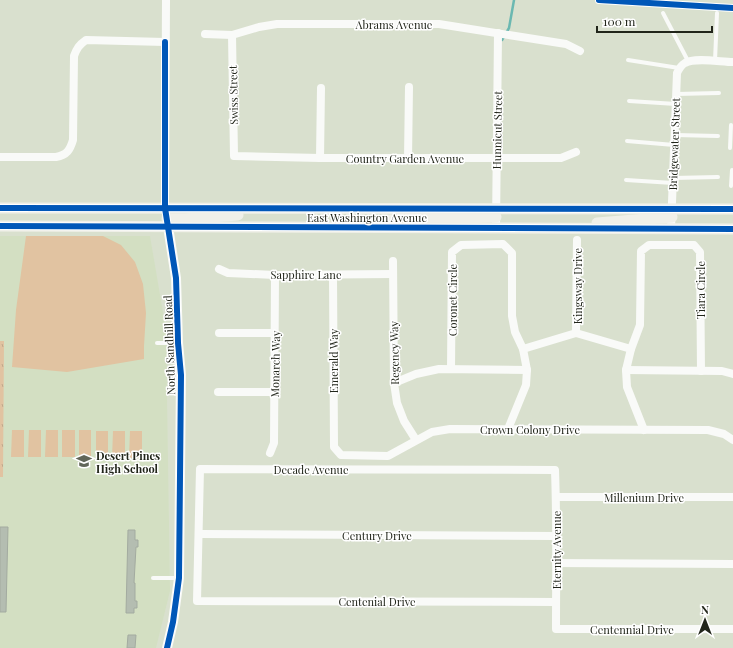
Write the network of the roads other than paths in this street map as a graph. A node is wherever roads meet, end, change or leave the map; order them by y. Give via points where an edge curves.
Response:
1 (166, 0) edge
2 (664, 13) dead end
3 (717, 14) dead end
4 (498, 32) junction
5 (205, 34) dead end
6 (232, 35) junction
7 (165, 42) junction
8 (580, 51) dead end
9 (628, 60) dead end
10 (715, 61) junction
11 (733, 62) edge
12 (684, 64) junction
13 (409, 87) dead end
14 (321, 88) dead end
15 (719, 93) dead end
16 (676, 94) junction
17 (629, 101) dead end
18 (676, 104) junction
19 (731, 126) dead end
20 (675, 135) junction
21 (718, 136) dead end
22 (732, 138) edge
23 (627, 141) dead end
24 (675, 145) junction
25 (730, 148) dead end
26 (576, 152) dead end
27 (234, 156) joint
28 (0, 157) edge
29 (320, 158) junction
30 (408, 158) junction
31 (496, 158) junction
32 (732, 170) dead end
33 (718, 177) dead end
34 (732, 178) edge
35 (626, 180) dead end
36 (673, 180) junction
37 (731, 186) dead end
38 (0, 208) edge
39 (733, 209) edge
40 (166, 218) junction
41 (496, 218) junction
42 (672, 218) junction
43 (0, 226) edge
44 (733, 229) edge
45 (577, 240) dead end
46 (393, 261) dead end
47 (219, 269) dead end
48 (393, 274) junction
49 (275, 275) junction
50 (333, 275) junction
51 (576, 332) junction
52 (219, 333) dead end
53 (275, 333) junction
54 (157, 343) dead end
55 (178, 343) junction
56 (523, 349) junction
57 (631, 349) junction
58 (451, 369) junction
59 (527, 370) junction
60 (626, 370) junction
61 (701, 371) junction
62 (733, 374) edge
63 (394, 383) junction
64 (218, 392) dead end
65 (274, 392) junction
66 (508, 430) junction
67 (644, 430) junction
68 (416, 440) junction
69 (733, 440) edge
70 (334, 447) joint
71 (270, 453) dead end
72 (555, 470) joint
73 (556, 498) junction
74 (733, 498) edge
75 (199, 534) junction
76 (556, 536) junction
77 (556, 563) junction
78 (733, 564) edge
79 (153, 578) dead end
80 (178, 578) junction
81 (197, 600) joint
82 (556, 602) junction
83 (556, 629) joint
84 (733, 629) edge
85 (167, 648) edge

1 - 7 street, North Sandhill Road
2 - 12 lane
3 - 10 lane
4 - 6 street, Abrams Avenue via 440,24 277,24
4 - 8 street, Abrams Avenue via 566,44
4 - 31 street, Hunnicut Street
5 - 6 street, Abrams Avenue
6 - 27 street, Swiss Street
7 - 28 street via 86,40 77,48 74,56 73,140 70,151 64,156 56,157
7 - 40 street, North Sandhill Road
9 - 12 lane
10 - 11 street
10 - 12 street via 692,60
12 - 16 street, Bridgewater Street via 677,72
13 - 30 street
14 - 29 street
15 - 16 lane
16 - 18 street, Bridgewater Street
17 - 18 lane
18 - 20 street, Bridgewater Street
19 - 22 lane
20 - 21 lane
20 - 24 street, Bridgewater Street
22 - 25 lane
23 - 24 lane
24 - 36 street, Bridgewater Street
26 - 31 street, Country Garden Avenue via 561,158
27 - 29 street, Country Garden Avenue
29 - 30 street, Country Garden Avenue
30 - 31 street, Country Garden Avenue
31 - 41 street, Hunnicut Street
32 - 34 lane
33 - 36 lane
34 - 37 lane
35 - 36 lane
36 - 42 street, Bridgewater Street
38 - 40 main road, East Washington Avenue
39 - 42 main road, East Washington Avenue
40 - 41 main road, East Washington Avenue via 329,227
40 - 41 main road, East Washington Avenue via 186,219 241,214 262,208
40 - 43 main road, East Washington Avenue
40 - 55 street, North Sandhill Road via 176,278
41 - 42 main road, East Washington Avenue
41 - 42 main road, East Washington Avenue via 577,228 602,221
42 - 44 main road, East Washington Avenue
45 - 51 street, Kingsway Drive
46 - 48 street, Regency Way
47 - 49 street, Sapphire Lane via 228,273
48 - 50 street, Sapphire Lane
48 - 63 street, Regency Way
49 - 50 street, Sapphire Lane
49 - 53 street, Monarch Way
50 - 70 street, Emerald Way
51 - 56 street
51 - 57 street
52 - 53 street
53 - 65 street, Monarch Way
54 - 55 lane
55 - 80 street, North Sandhill Road via 181,375
56 - 58 street, Coronet Circle via 515,332 512,316 512,254 503,244 460,245 452,252
56 - 59 street, Coronet Circle
57 - 60 street, Tiara Circle
57 - 61 street, Tiara Circle via 640,325 642,251 649,245 694,246 700,252
58 - 59 street
58 - 63 street via 416,374
59 - 66 street, Coronet Circle via 526,385
60 - 61 street
60 - 67 street, Tiara Circle via 627,387
61 - 62 street
63 - 68 street, Regency Way via 397,403
64 - 65 street
65 - 71 street, Monarch Way via 274,444
66 - 67 street, Crown Colony Drive
66 - 68 street, Crown Colony Drive via 450,429 432,432
67 - 69 street, Crown Colony Drive via 708,430 724,434
68 - 70 street, Crown Colony Drive via 388,456 341,455
72 - 73 street, Eternity Avenue
72 - 75 street, Decade Avenue via 200,469
73 - 74 street, Millenium Drive
73 - 76 street, Eternity Avenue
75 - 76 street, Century Drive
75 - 81 street, Decade Avenue
76 - 77 street, Eternity Avenue
77 - 78 street
77 - 82 street, Eternity Avenue
79 - 80 lane
80 - 85 street, North Sandhill Road
81 - 82 street, Centenial Drive
82 - 83 street, Eternity Avenue
83 - 84 street, Centennial Drive

